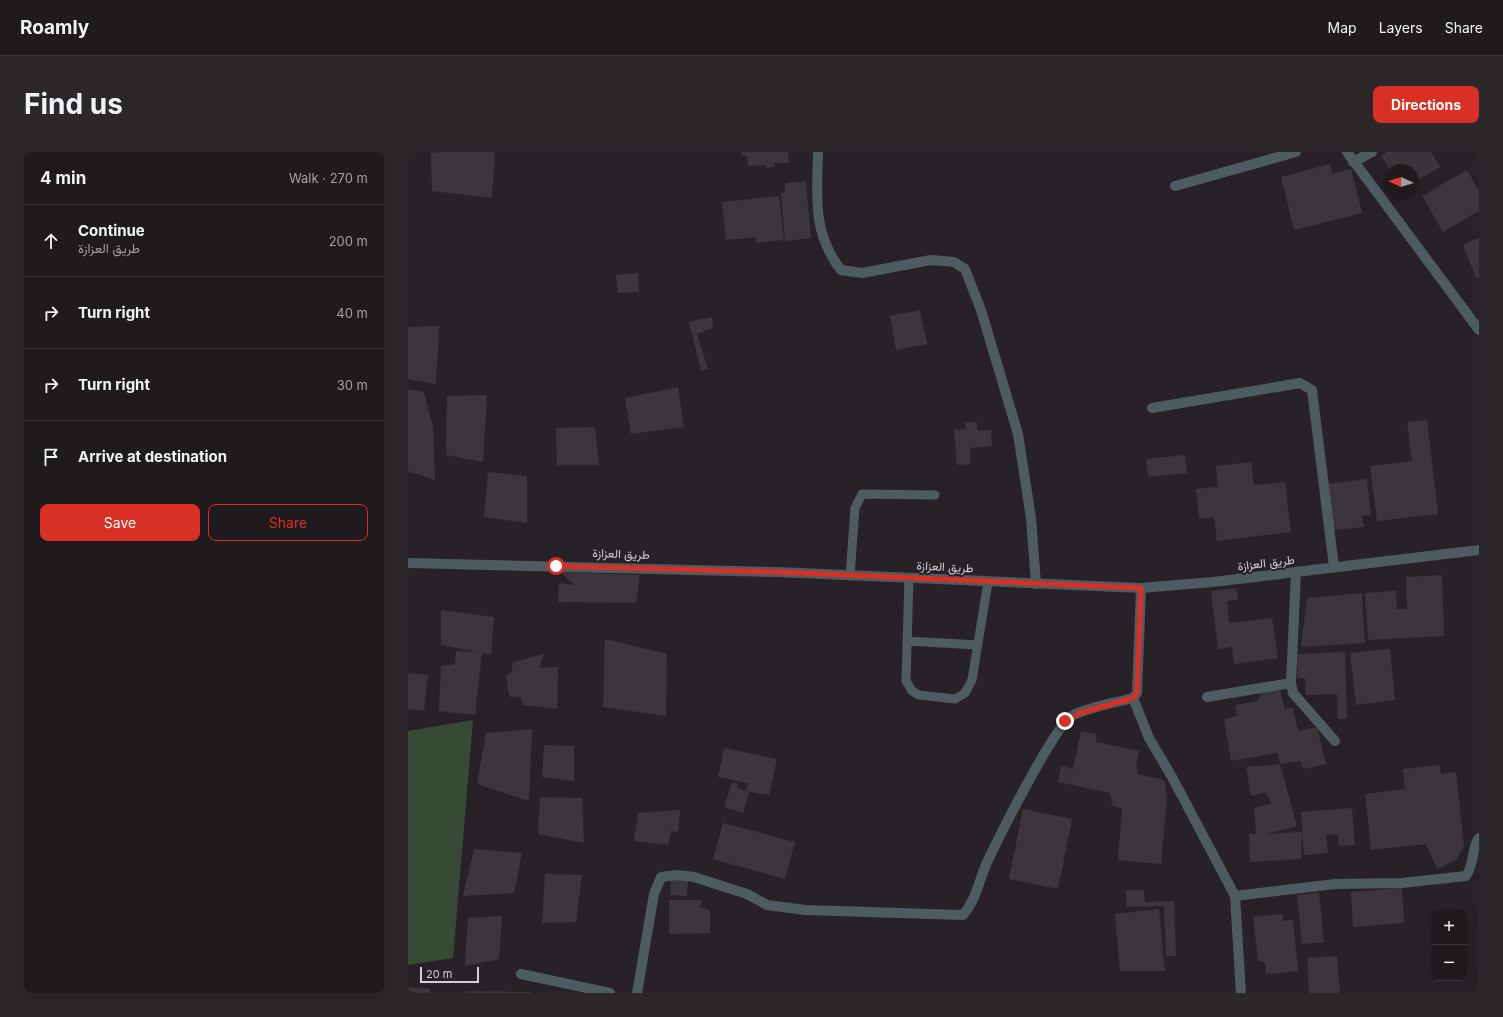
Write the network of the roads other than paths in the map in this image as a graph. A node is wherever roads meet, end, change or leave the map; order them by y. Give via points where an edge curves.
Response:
1 (818, 152) edge
2 (1296, 152) edge
3 (1347, 152) edge
4 (1372, 152) edge
5 (1353, 162) junction
6 (1175, 186) dead end
7 (1479, 330) edge
8 (1152, 408) dead end
9 (935, 495) dead end
10 (1479, 550) edge
11 (408, 563) edge
12 (1334, 568) junction
13 (1296, 572) junction
14 (850, 576) junction
15 (909, 578) junction
16 (988, 582) junction
17 (1036, 584) junction
18 (1141, 588) junction
19 (907, 641) junction
20 (978, 645) junction
21 (1291, 683) junction
22 (1207, 697) dead end
23 (1133, 698) junction
24 (1335, 741) dead end
25 (1479, 838) edge
26 (1235, 896) junction
27 (521, 974) dead end
28 (610, 993) edge
29 (637, 993) edge
30 (1241, 993) edge

1 - 17 street via 817,215 832,258 842,270 862,273 931,260 954,262 965,269 981,310 1018,434 1031,518
2 - 6 street
3 - 5 street
4 - 5 street
5 - 7 street
8 - 12 street via 1300,383 1307,385 1312,390
9 - 14 lane via 862,494 855,508
10 - 12 street, طريق العزازة
11 - 14 street, طريق العزازة
12 - 13 street, طريق العزازة
13 - 18 street, طريق العزازة
13 - 21 street
14 - 15 street, طريق العزازة
15 - 16 street, طريق العزازة
15 - 19 lane
16 - 17 street, طريق العزازة
16 - 20 lane
17 - 18 street, طريق العزازة
18 - 23 street via 1138,682 1137,693
19 - 20 lane
19 - 20 lane via 906,681 912,691 919,695 955,699 965,694 972,680
21 - 22 street
21 - 24 street via 1293,693
23 - 26 street via 1149,738
23 - 29 street via 1080,713 1065,721 987,861 972,905 963,915 805,910 767,905 747,894 694,877 661,877 654,894
25 - 26 street via 1472,868 1466,876 1402,883 1335,884
26 - 30 street
27 - 28 street

